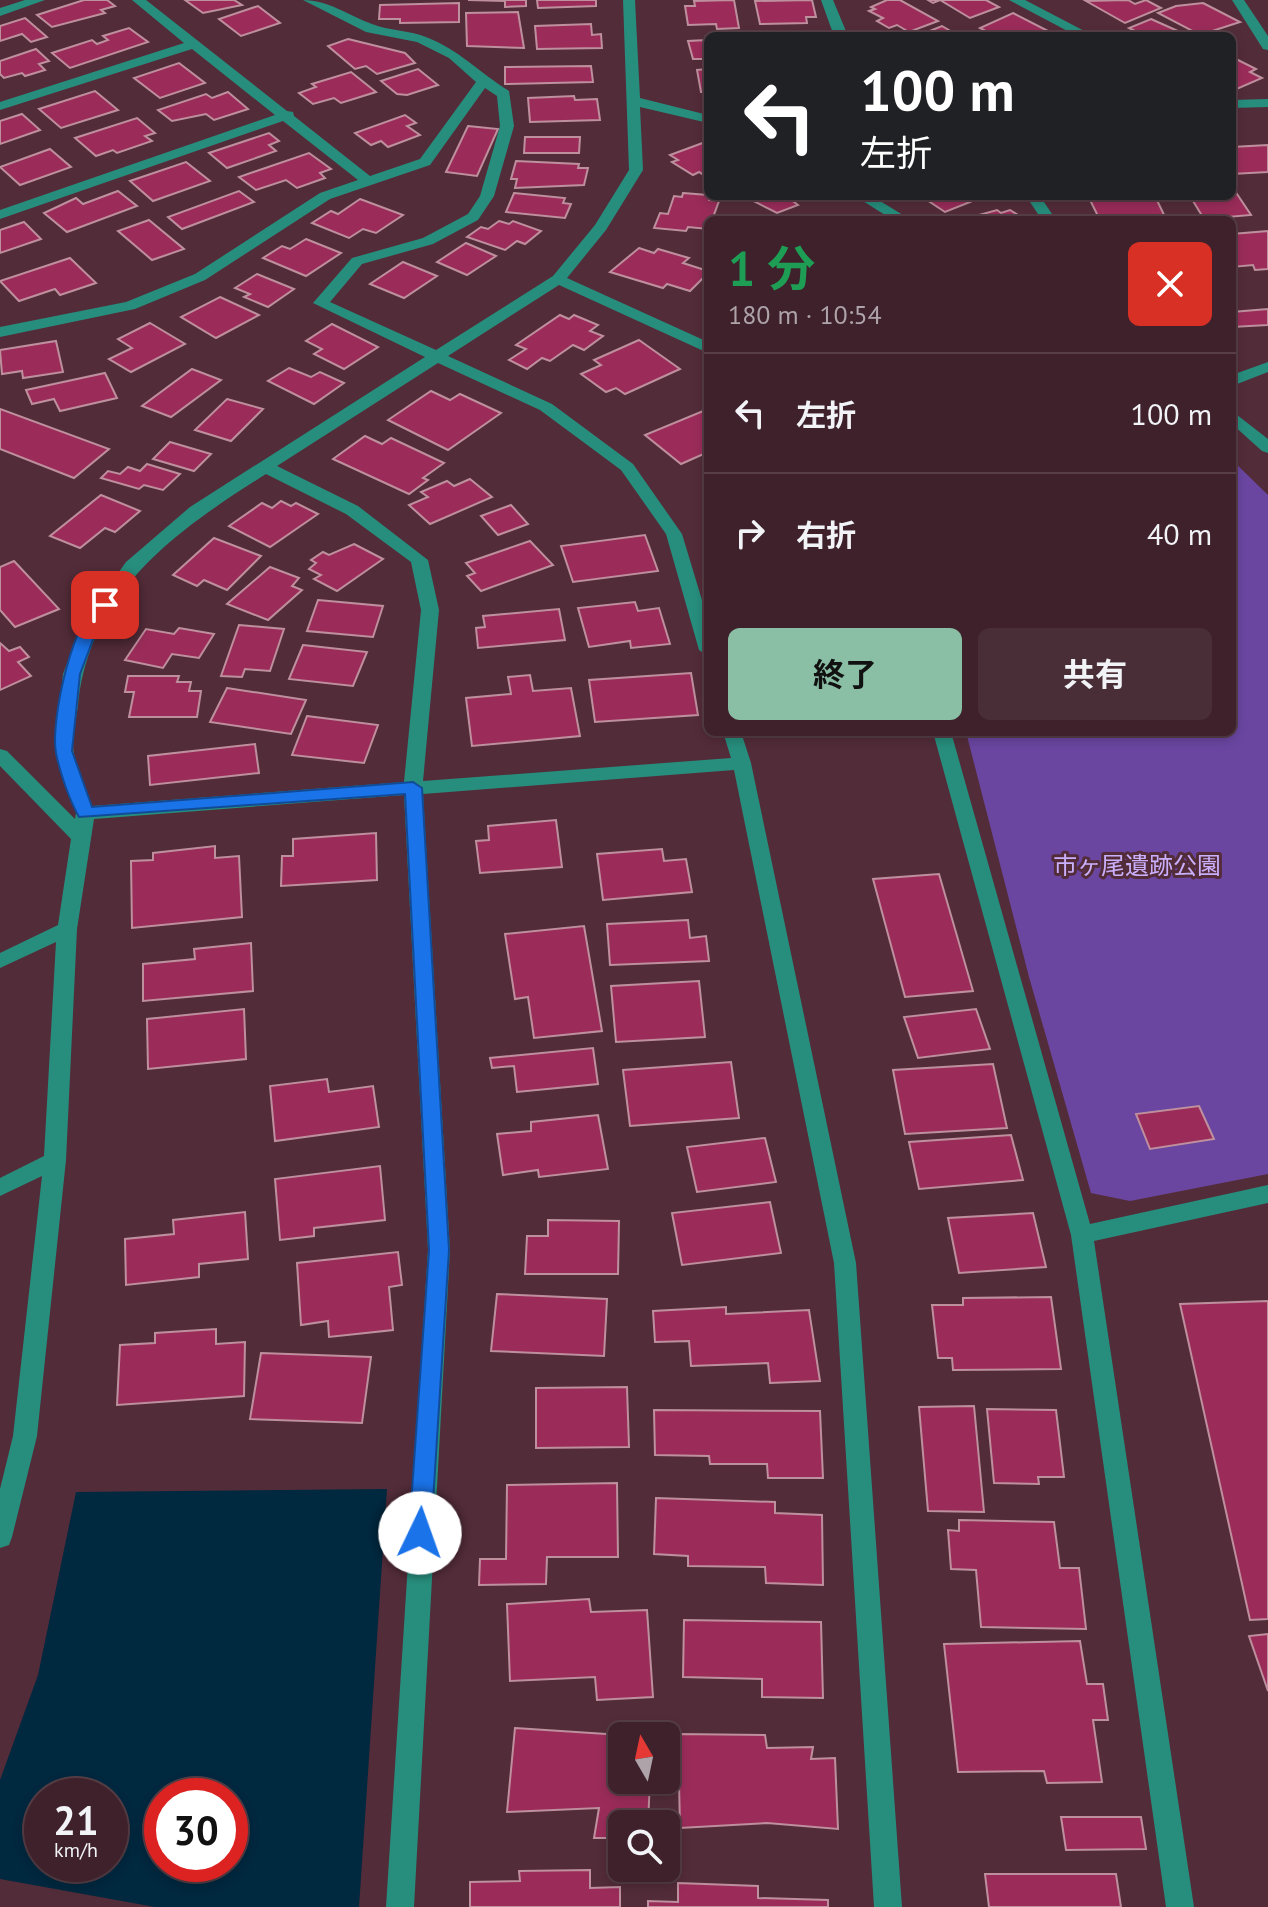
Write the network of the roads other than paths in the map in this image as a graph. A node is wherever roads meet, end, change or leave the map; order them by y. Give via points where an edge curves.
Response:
1 (39, 0) edge
2 (138, 0) edge
3 (309, 0) edge
4 (629, 0) edge
5 (827, 0) edge
6 (1015, 0) edge
7 (1238, 0) edge
8 (0, 12) edge
9 (839, 32) edge
10 (1079, 32) edge
11 (195, 44) junction
12 (1268, 46) edge
13 (483, 81) junction
14 (634, 101) junction
15 (1268, 103) edge
16 (1236, 104) edge
17 (0, 106) edge
18 (288, 115) junction
19 (704, 118) edge
20 (370, 183) junction
21 (869, 200) edge
22 (0, 215) edge
23 (897, 216) edge
24 (558, 279) junction
25 (0, 332) edge
26 (704, 346) edge
27 (439, 355) junction
28 (1268, 367) edge
29 (1236, 379) edge
30 (1236, 420) edge
31 (1268, 448) edge
32 (265, 467) junction
33 (704, 636) edge
34 (733, 736) edge
35 (943, 736) edge
36 (742, 763) junction
37 (4, 766) edge
38 (413, 788) junction
39 (85, 813) junction
40 (83, 839) junction
41 (67, 929) junction
42 (0, 961) edge
43 (55, 1160) junction
44 (0, 1188) edge
45 (1268, 1194) edge
46 (1082, 1235) junction
47 (0, 1537) edge
48 (400, 1907) edge
49 (888, 1907) edge
50 (1180, 1907) edge

1 - 8 street
2 - 11 street
3 - 13 street via 371,29 421,39 454,55
4 - 14 street
5 - 9 street
6 - 10 street
7 - 12 street
11 - 17 street
11 - 18 street
13 - 20 street via 425,162
13 - 27 street via 504,94 507,126 487,196 473,217 428,241 357,261 321,303
14 - 19 street
14 - 24 street via 636,170 601,227
15 - 16 street
18 - 20 street
18 - 22 street
20 - 25 street via 325,196 200,277 130,306
21 - 23 street
24 - 26 street
24 - 27 street
27 - 32 street
27 - 33 street via 546,407 627,467 674,534
28 - 29 street
30 - 31 street
32 - 38 street via 352,510 419,560 430,610
32 - 39 street via 196,511 132,566 91,624 72,674 64,751
34 - 36 street
35 - 46 street
36 - 38 street
36 - 49 street via 845,1263
37 - 40 street
38 - 39 street
38 - 48 street via 439,1250
39 - 40 street
40 - 41 street
41 - 42 street
41 - 43 street
43 - 44 street
43 - 47 street via 25,1436
45 - 46 street
46 - 50 street

